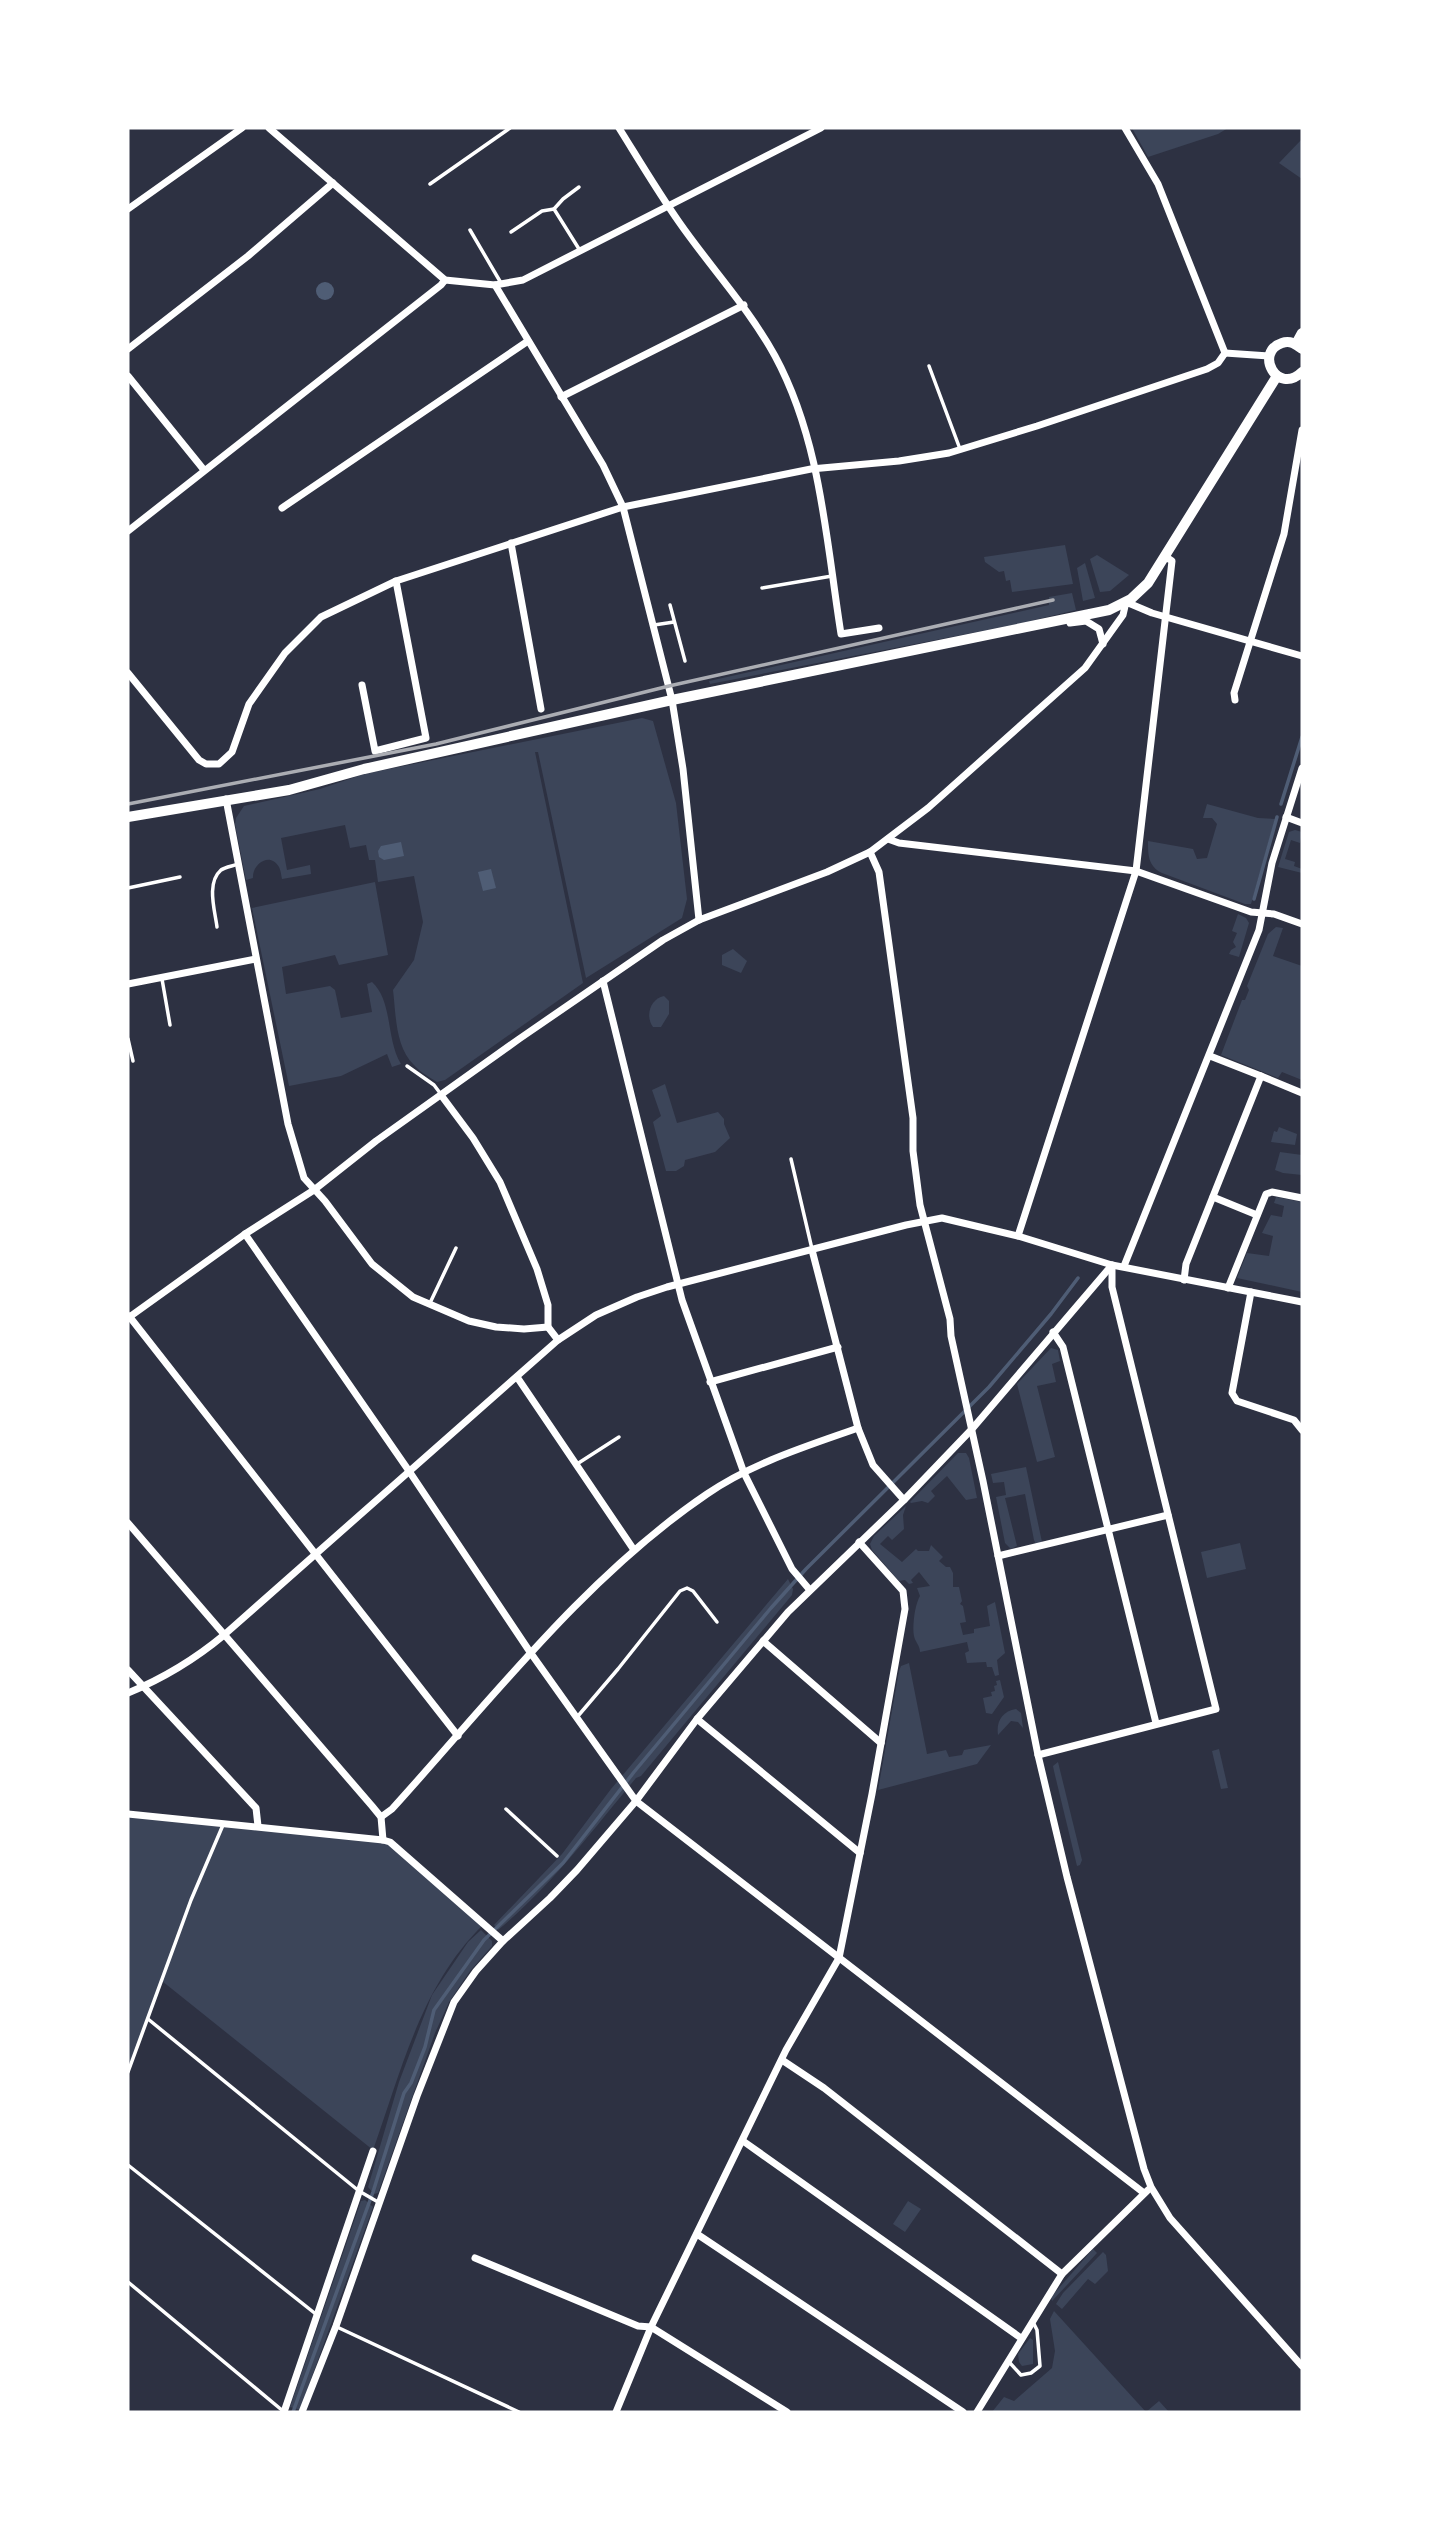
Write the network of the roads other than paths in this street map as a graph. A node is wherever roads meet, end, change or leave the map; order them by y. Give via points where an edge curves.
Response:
1 (242, 128) edge
2 (269, 128) edge
3 (510, 128) edge
4 (619, 128) edge
5 (821, 128) edge
6 (1125, 128) edge
7 (333, 183) junction
8 (430, 184) dead end
9 (579, 187) dead end
10 (668, 205) junction
11 (128, 209) edge
12 (554, 209) junction
13 (470, 230) dead end
14 (511, 232) dead end
15 (580, 251) junction
16 (445, 279) junction
17 (499, 284) junction
18 (744, 305) junction
19 (528, 341) junction
20 (1300, 342) edge
21 (128, 349) edge
22 (1225, 353) junction
23 (1269, 356) junction
24 (929, 366) dead end
25 (128, 376) edge
26 (1277, 376) junction
27 (1300, 376) edge
28 (561, 397) junction
29 (1302, 430) edge
30 (960, 449) junction
31 (1300, 451) edge
32 (816, 468) junction
33 (204, 470) junction
34 (623, 507) junction
35 (282, 508) dead end
36 (128, 531) edge
37 (511, 542) junction
38 (1166, 557) junction
39 (832, 576) junction
40 (396, 581) junction
41 (762, 588) dead end
42 (1126, 602) junction
43 (670, 605) dead end
44 (1166, 617) junction
45 (1062, 621) junction
46 (674, 622) junction
47 (654, 625) junction
48 (879, 628) dead end
49 (1249, 641) junction
50 (1102, 644) junction
51 (1302, 656) edge
52 (685, 661) dead end
53 (128, 673) edge
54 (362, 684) dead end
55 (672, 700) junction
56 (1235, 700) dead end
57 (541, 709) dead end
58 (1302, 768) edge
59 (226, 799) junction
60 (128, 817) edge
61 (1286, 817) junction
62 (1302, 823) edge
63 (888, 839) junction
64 (870, 852) junction
65 (238, 864) junction
66 (1136, 870) junction
67 (180, 877) dead end
68 (128, 888) edge
69 (1264, 913) junction
70 (699, 920) junction
71 (1302, 924) edge
72 (217, 927) dead end
73 (256, 958) junction
74 (162, 978) junction
75 (603, 981) junction
76 (128, 984) edge
77 (170, 1025) dead end
78 (128, 1039) edge
79 (1210, 1056) junction
80 (133, 1061) dead end
81 (407, 1066) dead end
82 (1261, 1076) junction
83 (1302, 1093) edge
84 (441, 1095) junction
85 (791, 1159) dead end
86 (314, 1189) junction
87 (1213, 1197) junction
88 (1302, 1198) edge
89 (1256, 1215) junction
90 (926, 1220) junction
91 (245, 1234) junction
92 (1018, 1236) junction
93 (456, 1248) dead end
94 (812, 1250) junction
95 (1112, 1265) junction
96 (1124, 1266) junction
97 (1184, 1280) junction
98 (677, 1284) junction
99 (1228, 1288) junction
100 (1251, 1292) junction
101 (1302, 1301) edge
102 (429, 1305) junction
103 (129, 1317) edge
104 (548, 1327) junction
105 (1053, 1332) junction
106 (558, 1339) junction
107 (838, 1347) junction
108 (517, 1377) junction
109 (710, 1382) junction
110 (858, 1428) junction
111 (972, 1429) junction
112 (1302, 1430) edge
113 (619, 1437) dead end
114 (577, 1464) junction
115 (409, 1471) junction
116 (744, 1473) junction
117 (901, 1497) junction
118 (1168, 1514) junction
119 (128, 1523) edge
120 (1109, 1529) junction
121 (859, 1542) junction
122 (634, 1550) junction
123 (316, 1555) junction
124 (999, 1556) junction
125 (809, 1590) junction
126 (718, 1622) dead end
127 (224, 1635) junction
128 (763, 1641) junction
129 (530, 1652) junction
130 (128, 1670) edge
131 (143, 1687) junction
132 (128, 1693) edge
133 (576, 1717) junction
134 (697, 1719) junction
135 (1156, 1723) junction
136 (458, 1736) junction
137 (881, 1743) junction
138 (1038, 1755) junction
139 (636, 1801) junction
140 (506, 1809) dead end
141 (128, 1814) edge
142 (381, 1817) junction
143 (224, 1823) junction
144 (258, 1826) junction
145 (383, 1840) junction
146 (860, 1853) junction
147 (557, 1856) dead end
148 (503, 1941) junction
149 (839, 1958) junction
150 (148, 2019) junction
151 (782, 2060) junction
152 (128, 2072) edge
153 (743, 2141) junction
154 (373, 2151) dead end
155 (128, 2165) edge
156 (1148, 2190) junction
157 (361, 2193) junction
158 (377, 2202) junction
159 (696, 2234) junction
160 (475, 2258) dead end
161 (1062, 2274) junction
162 (128, 2283) edge
163 (318, 2317) junction
164 (1032, 2321) junction
165 (336, 2326) junction
166 (651, 2327) junction
167 (1021, 2338) junction
168 (1009, 2361) junction
169 (1302, 2366) edge
170 (284, 2412) edge
171 (302, 2412) edge
172 (519, 2412) edge
173 (616, 2412) edge
174 (787, 2412) edge
175 (963, 2412) edge
176 (977, 2412) edge

1 - 11 street
2 - 7 street
3 - 8 lane
4 - 10 street
5 - 10 street
6 - 22 street via 1158,184
7 - 16 street
7 - 21 street
9 - 12 lane
10 - 15 street
10 - 18 street
12 - 14 lane via 542,211
12 - 15 lane
13 - 17 lane
15 - 17 street via 523,280
16 - 17 street
16 - 33 street
17 - 19 street
18 - 28 street
18 - 32 street via 776,358
19 - 28 street
19 - 35 street
20 - 23 main road via 1280,344
22 - 23 street
22 - 30 street via 1218,363 1196,373
23 - 26 main road
24 - 30 lane
25 - 33 street
26 - 27 main road
26 - 38 main road
28 - 34 street
29 - 31 street
30 - 32 street via 899,461
31 - 49 street via 1284,534
32 - 34 street
32 - 39 street
33 - 36 street
34 - 37 street
34 - 47 street
37 - 40 street
37 - 57 street
38 - 42 main road via 1148,583
38 - 44 street via 1172,561
39 - 41 lane
39 - 48 street via 841,634
40 - 53 street via 321,617 285,653 249,704 227,760 211,765 199,760
40 - 54 street via 426,738 375,751
42 - 44 street
42 - 45 main road
42 - 50 street via 1124,615
43 - 46 lane
44 - 49 street
44 - 66 street
45 - 50 street via 1086,621 1099,629
45 - 55 main road
46 - 47 lane
46 - 52 lane
47 - 55 street
49 - 51 street
49 - 56 street
50 - 63 street via 1085,668 1036,714
55 - 59 main road via 289,790
55 - 70 street via 684,769
58 - 61 street
59 - 60 main road
59 - 65 street
61 - 62 street
61 - 69 street
63 - 64 street
63 - 66 street
64 - 70 street
64 - 90 street via 879,872 913,1151
65 - 72 lane via 221,870 215,880 212,894
65 - 73 street
66 - 69 street
66 - 92 street
67 - 68 lane
69 - 71 street
69 - 79 street
70 - 75 street
73 - 74 street
73 - 86 street via 293,1148 304,1178
74 - 76 street
74 - 77 lane
75 - 84 street
75 - 98 street
78 - 80 lane
79 - 82 street
79 - 96 street
81 - 84 lane
82 - 83 street
82 - 87 street
84 - 86 street
84 - 104 street via 500,1182 537,1269 548,1305
85 - 94 lane
86 - 91 street
86 - 102 street via 372,1264
87 - 89 street
87 - 97 street
88 - 89 street via 1266,1194
89 - 99 street
90 - 92 street via 950,1219
90 - 94 street
90 - 111 street
91 - 103 street
91 - 115 street
92 - 95 street
93 - 102 lane
94 - 98 street
94 - 107 street
95 - 96 street
95 - 105 street
95 - 118 street via 1112,1287
96 - 97 street
97 - 99 street
98 - 106 street via 596,1315
98 - 109 street
99 - 100 street
100 - 101 street
100 - 112 street via 1232,1393 1237,1401 1294,1420
102 - 104 street via 496,1327
103 - 123 street
104 - 106 street
105 - 111 street
105 - 120 street via 1063,1347
106 - 108 street
107 - 109 street
107 - 110 street
108 - 114 street
108 - 115 street
109 - 116 street
110 - 116 street
110 - 117 street via 873,1465
111 - 117 street
111 - 124 street
113 - 114 lane
114 - 122 street
115 - 123 street
115 - 129 street
116 - 122 street via 708,1493
116 - 125 street via 792,1569
117 - 121 street
118 - 120 street
118 - 135 street via 1216,1709
119 - 127 street
120 - 124 street
120 - 135 street
121 - 125 street
121 - 137 street via 903,1591 905,1600
122 - 129 street
123 - 127 street
123 - 136 street
124 - 138 street
125 - 128 street
126 - 133 lane via 693,1591 680,1591
127 - 131 street via 191,1662
127 - 142 street
128 - 134 street
128 - 137 street
129 - 133 street
129 - 136 street
130 - 131 street
131 - 132 street
131 - 144 street via 256,1808
133 - 139 street
134 - 139 street
134 - 146 street
135 - 138 street
136 - 142 street
137 - 146 street
138 - 156 street
139 - 148 street via 559,1889
139 - 149 street
140 - 147 lane
141 - 143 street
142 - 145 street
143 - 144 street
143 - 150 lane
144 - 145 street
145 - 148 street
146 - 149 street
148 - 158 street via 454,2002
149 - 151 street
149 - 156 street
150 - 152 lane
150 - 157 lane
151 - 153 street
151 - 161 street
153 - 159 street
153 - 167 street
154 - 157 street
155 - 163 lane
156 - 161 street
156 - 169 street
157 - 158 lane
157 - 163 street
158 - 165 street
159 - 166 street
159 - 175 street
160 - 166 street via 638,2326
161 - 164 street
162 - 170 lane
163 - 170 street
164 - 167 street
164 - 168 lane via 1040,2366 1021,2375
165 - 171 street
165 - 172 lane
166 - 173 street
166 - 174 street
167 - 168 street
168 - 176 street

